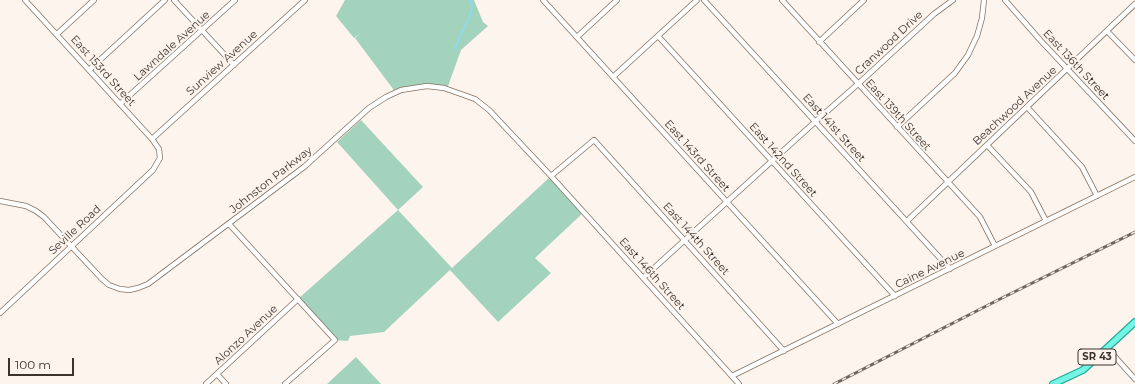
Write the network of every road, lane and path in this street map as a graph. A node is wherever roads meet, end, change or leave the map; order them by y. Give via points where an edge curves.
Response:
1 (25, 0) edge
2 (94, 0) edge
3 (165, 0) edge
4 (174, 0) edge
5 (235, 0) edge
6 (305, 0) edge
7 (543, 0) edge
8 (617, 0) edge
9 (697, 0) edge
10 (704, 0) edge
11 (782, 0) edge
12 (864, 0) edge
13 (953, 0) edge
14 (984, 0) edge
15 (1005, 0) edge
16 (1135, 4) edge
17 (202, 30) junction
18 (1107, 31) junction
19 (57, 34) junction
20 (658, 36) junction
21 (577, 37) junction
22 (819, 42) junction
23 (1135, 60) edge
24 (234, 65) junction
25 (1067, 69) junction
26 (89, 70) junction
27 (613, 77) junction
28 (858, 84) junction
29 (120, 104) junction
30 (1027, 107) junction
31 (816, 121) junction
32 (897, 126) junction
33 (152, 139) junction
34 (1135, 141) edge
35 (987, 145) junction
36 (160, 158) joint
37 (773, 161) junction
38 (551, 176) junction
39 (1135, 177) edge
40 (947, 182) junction
41 (1097, 196) junction
42 (0, 201) edge
43 (727, 202) junction
44 (907, 221) junction
45 (1046, 221) junction
46 (229, 224) junction
47 (685, 240) junction
48 (72, 246) junction
49 (995, 246) junction
50 (950, 268) junction
51 (643, 278) junction
52 (895, 296) junction
53 (298, 299) junction
54 (0, 313) edge
55 (1135, 322) edge
56 (838, 324) junction
57 (1107, 348) junction
58 (784, 351) junction
59 (217, 374) junction
60 (732, 376) junction
61 (1135, 379) edge
62 (206, 384) edge
63 (226, 384) edge
64 (285, 384) edge
65 (739, 384) edge
66 (1054, 384) edge

1 - 19 street, East 153rd Street
2 - 19 street
3 - 26 street
4 - 17 street
5 - 17 street, Lawndale Avenue
6 - 24 street, Sunview Avenue
7 - 21 street, East 143rd Street
8 - 21 street
9 - 20 street
10 - 31 street, East 141st Street
11 - 22 street, East 139th Street
12 - 22 street
13 - 28 street, Cranwood Drive via 934,14
14 - 32 street via 977,36 968,54 954,73
15 - 25 street, East 136th Street
16 - 18 street, Beachwood Avenue
17 - 24 street
17 - 29 street, Lawndale Avenue
18 - 23 street
18 - 25 street, Beachwood Avenue
19 - 26 street, East 153rd Street
20 - 27 street
20 - 37 street, East 142nd Street
21 - 27 street, East 143rd Street
22 - 28 street, East 139th Street
24 - 33 street, Sunview Avenue
25 - 30 street, Beachwood Avenue
25 - 34 street, East 136th Street
26 - 29 street, East 153rd Street
27 - 43 street, East 143rd Street
28 - 31 street, Cranwood Drive
28 - 32 street, East 139th Street
29 - 33 street, East 153rd Street
30 - 35 street, Beachwood Avenue
30 - 41 street via 1082,167
31 - 37 street, Cranwood Drive
31 - 44 street, East 141st Street
32 - 40 street, East 139th Street
33 - 36 street, East 153rd Street via 159,149
35 - 40 street, Beachwood Avenue
35 - 45 street via 1032,192
36 - 48 street, Seville Road via 153,170
37 - 43 street, Cranwood Drive
37 - 52 street, East 142nd Street
38 - 46 street, Johnston Parkway via 489,110 475,99 444,88 412,88 401,90 369,108 304,167
38 - 47 street, East 144th Street via 594,140
38 - 51 street, East 146th Street
39 - 41 street, Caine Avenue
40 - 44 street, Beachwood Avenue
40 - 49 street, East 139th Street via 980,217
41 - 45 street, Caine Avenue
42 - 48 street, Johnston Parkway via 26,206 36,211
43 - 47 street, Cranwood Drive
43 - 56 street, East 143rd Street
44 - 50 street, East 141st Street
45 - 49 street, Caine Avenue
46 - 48 street, Johnston Parkway via 148,284 129,290 115,287 102,279
46 - 53 street
47 - 51 street, Cranwood Drive
47 - 58 street, East 144th Street
48 - 54 street, Seville Road
49 - 50 street, Caine Avenue
50 - 52 street, Caine Avenue
51 - 60 street, East 146th Street
52 - 56 street, Caine Avenue
53 - 59 street, Alonzo Avenue
53 - 64 street via 335,340
55 - 57 main road, SR 43
56 - 58 street, Caine Avenue
57 - 61 street
57 - 66 main road, SR 43 via 1083,370
58 - 60 street, Caine Avenue
59 - 62 street, Alonzo Avenue
59 - 63 street
60 - 65 street, East 146th Street

